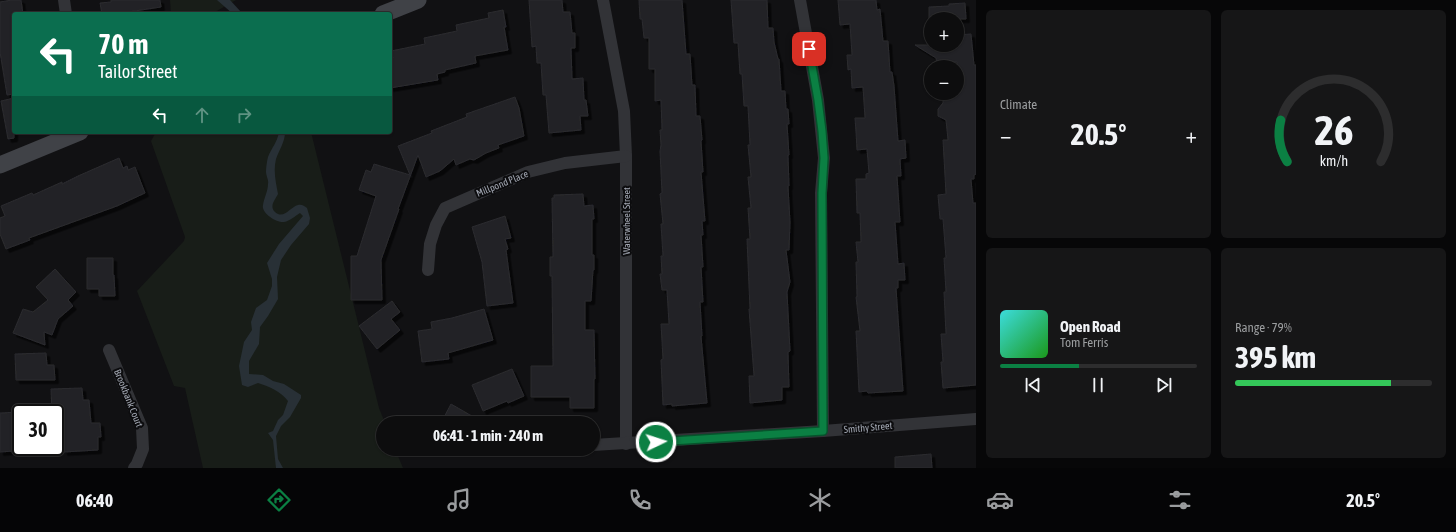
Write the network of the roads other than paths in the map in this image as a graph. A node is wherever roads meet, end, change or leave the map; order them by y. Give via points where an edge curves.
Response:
1 (64, 0) edge
2 (418, 0) edge
3 (603, 0) edge
4 (800, 0) edge
5 (66, 12) edge
6 (388, 12) edge
7 (75, 134) edge
8 (626, 156) junction
9 (0, 165) edge
10 (428, 270) dead end
11 (109, 350) dead end
12 (976, 419) edge
13 (823, 431) junction
14 (626, 444) junction
15 (600, 445) edge
16 (134, 468) edge

1 - 5 street
2 - 6 street
3 - 8 street, Waterwheel Street via 624,111
4 - 13 street via 818,100 824,158
7 - 9 street
8 - 10 street, Millpond Place via 565,163 528,172 445,208 430,244
8 - 14 street, Waterwheel Street
11 - 16 street, Brookbank Court via 142,428 143,449
12 - 13 street, Smithy Street
13 - 14 street, Smithy Street
14 - 15 street, Smithy Street

